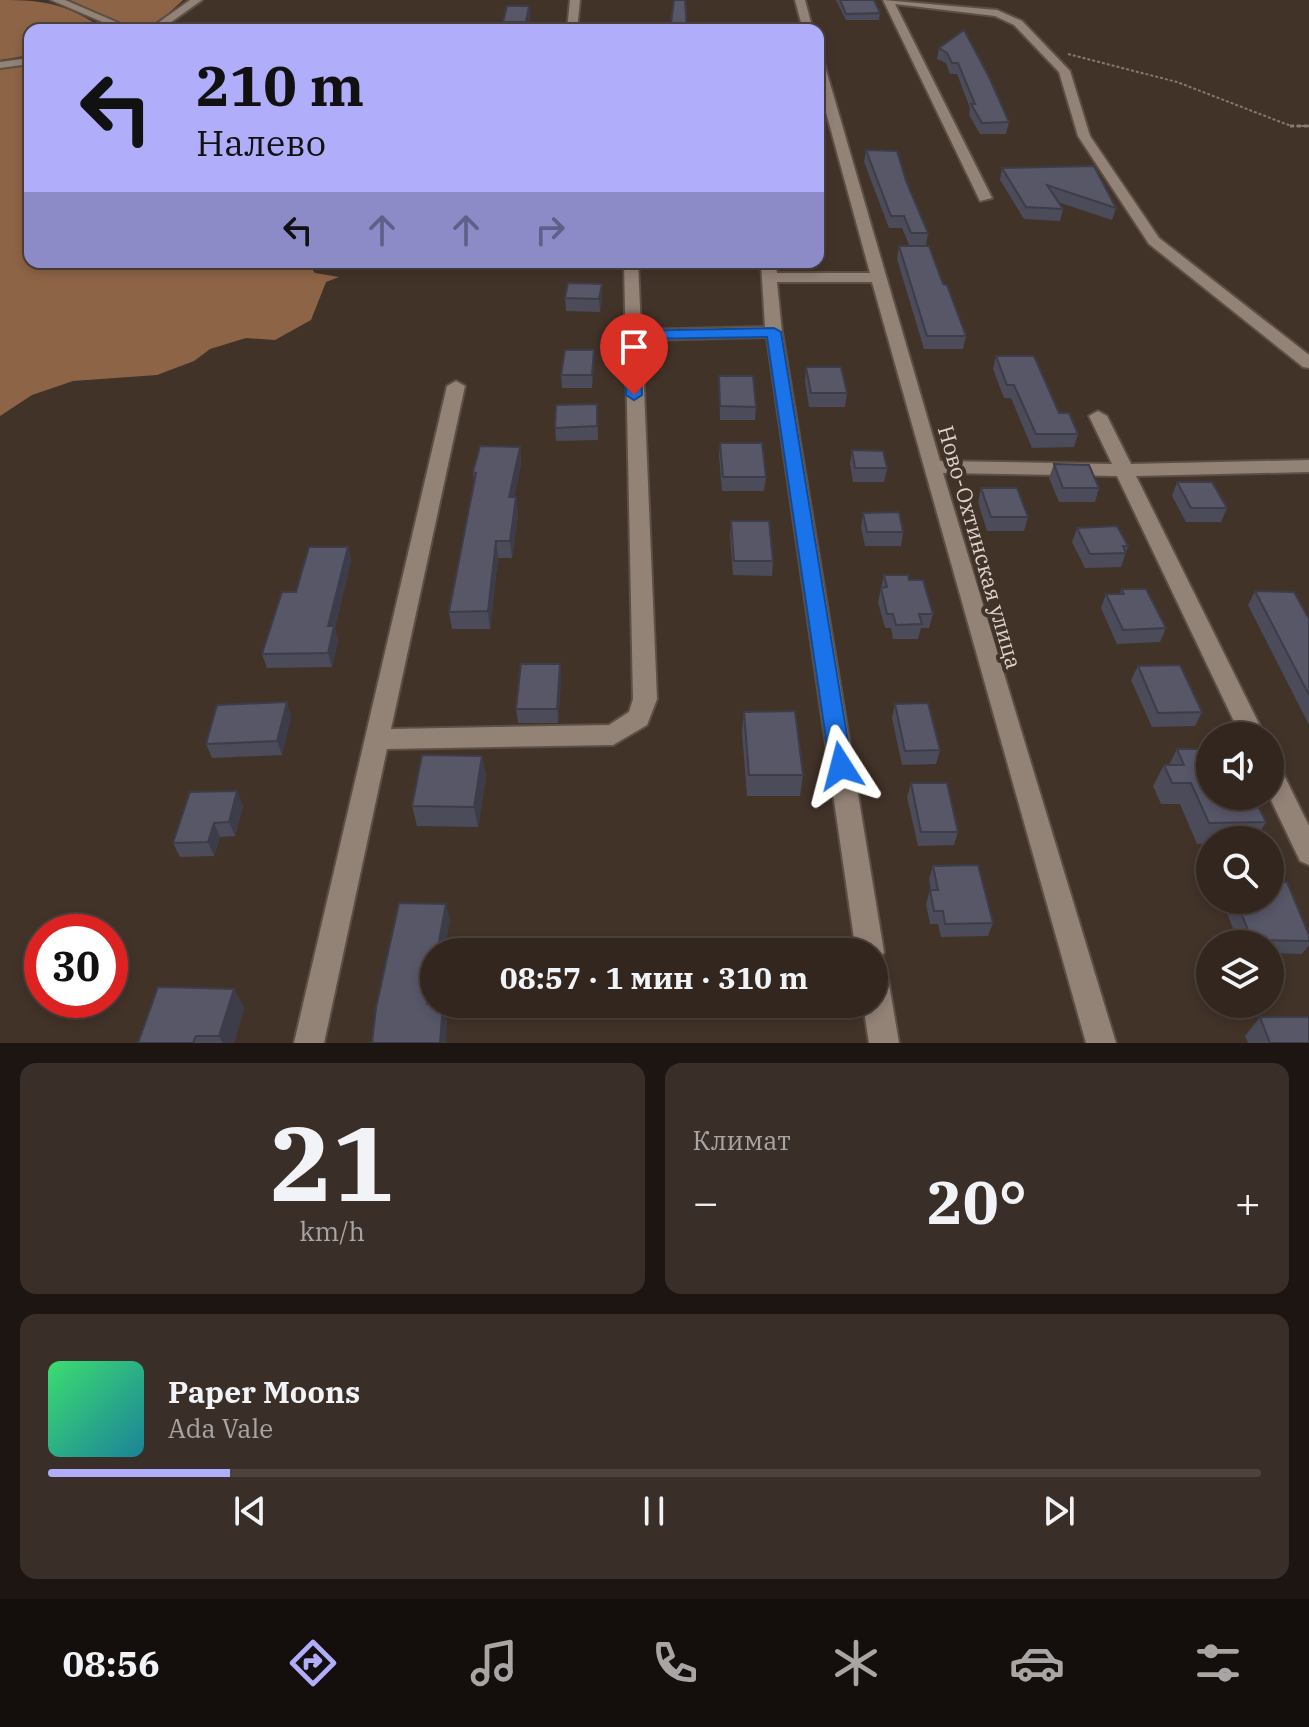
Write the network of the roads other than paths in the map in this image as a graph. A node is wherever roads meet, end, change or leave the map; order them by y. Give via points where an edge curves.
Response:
1 (56, 0) edge
2 (197, 0) edge
3 (575, 0) edge
4 (799, 0) edge
5 (889, 0) edge
6 (115, 24) edge
7 (162, 24) edge
8 (573, 24) edge
9 (806, 24) edge
10 (24, 62) edge
11 (0, 65) edge
12 (824, 84) edge
13 (985, 198) dead end
14 (631, 268) edge
15 (768, 270) edge
16 (878, 277) junction
17 (774, 332) junction
18 (632, 335) junction
19 (1309, 363) edge
20 (456, 386) dead end
21 (1098, 416) dead end
22 (1309, 466) edge
23 (932, 467) junction
24 (1124, 470) junction
25 (1246, 722) edge
26 (376, 739) junction
27 (1284, 801) edge
28 (1309, 853) edge
29 (868, 938) edge
30 (880, 1018) edge
31 (309, 1043) edge
32 (884, 1043) edge
33 (1101, 1043) edge

1 - 6 street
2 - 7 street
3 - 8 street
4 - 9 street
5 - 13 street
5 - 19 street via 997,13 1018,23 1064,71 1084,136 1154,241
10 - 11 street
12 - 16 street, Ново-Охтинская улица
14 - 18 street
15 - 16 street
15 - 17 street
16 - 23 street, Ново-Охтинская улица
17 - 18 street
17 - 29 street
18 - 26 street via 645,699 639,718 613,735
20 - 26 street
21 - 24 street
22 - 24 street
23 - 24 street
23 - 33 street, Ново-Охтинская улица
24 - 25 street
26 - 31 street
27 - 28 street
30 - 32 street

